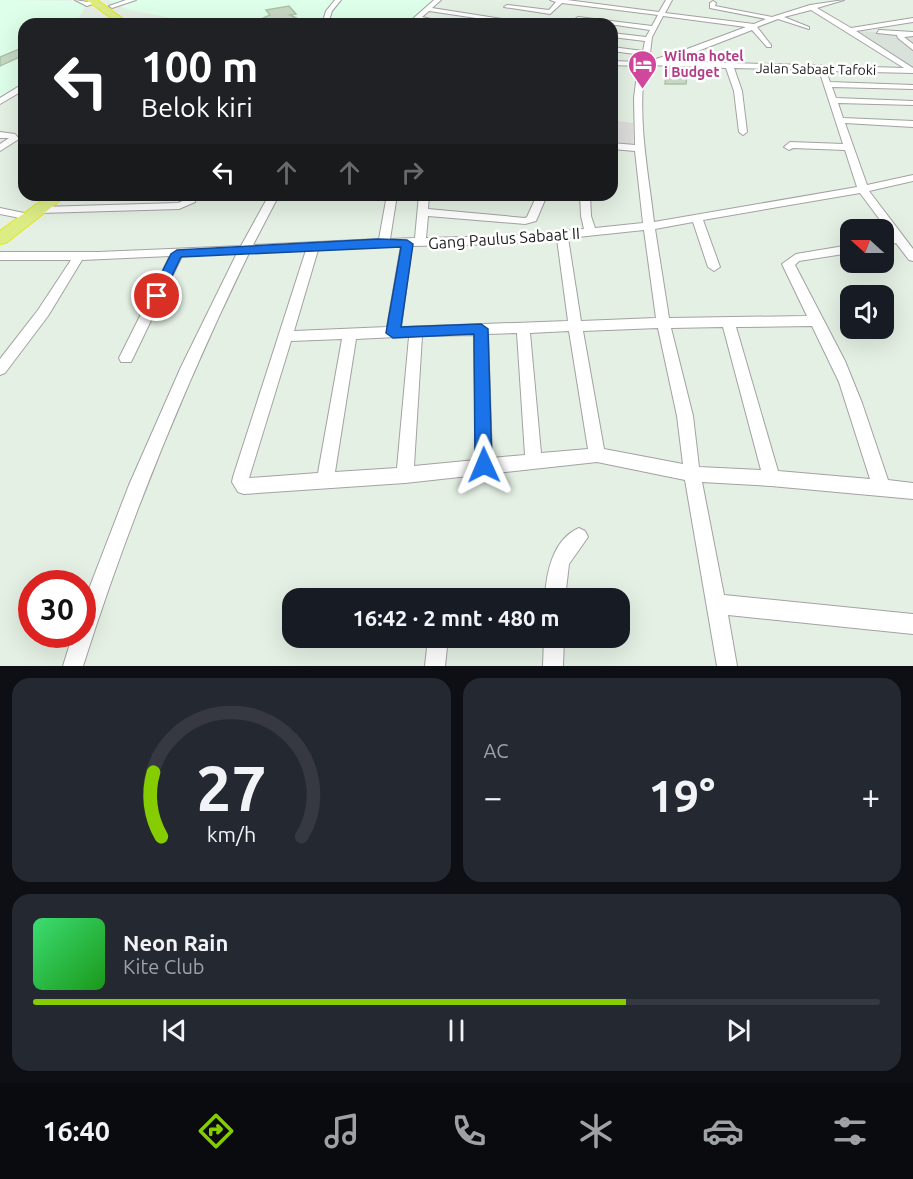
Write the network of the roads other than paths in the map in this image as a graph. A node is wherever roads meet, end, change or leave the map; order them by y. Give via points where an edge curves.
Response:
1 (78, 0) edge
2 (133, 0) edge
3 (332, 0) edge
4 (338, 0) edge
5 (438, 0) edge
6 (513, 0) edge
7 (553, 0) edge
8 (669, 0) edge
9 (841, 0) edge
10 (561, 1) edge
11 (591, 2) edge
12 (725, 2) dead end
13 (101, 3) edge
14 (713, 3) dead end
15 (507, 7) junction
16 (810, 7) junction
17 (427, 9) junction
18 (732, 10) junction
19 (660, 16) junction
20 (118, 18) edge
21 (125, 18) edge
22 (322, 18) edge
23 (327, 18) edge
24 (417, 18) edge
25 (473, 18) edge
26 (497, 18) edge
27 (578, 18) edge
28 (774, 18) junction
29 (913, 20) edge
30 (618, 25) edge
31 (754, 26) junction
32 (653, 28) junction
33 (807, 28) dead end
34 (850, 30) junction
35 (913, 34) edge
36 (618, 36) edge
37 (649, 39) junction
38 (769, 45) dead end
39 (913, 48) edge
40 (618, 51) edge
41 (645, 61) junction
42 (618, 63) edge
43 (730, 67) junction
44 (822, 69) junction
45 (913, 71) edge
46 (826, 84) junction
47 (913, 87) edge
48 (18, 91) edge
49 (832, 100) junction
50 (0, 102) edge
51 (913, 103) edge
52 (839, 120) junction
53 (913, 124) edge
54 (743, 132) dead end
55 (0, 135) edge
56 (618, 146) edge
57 (789, 147) dead end
58 (850, 147) junction
59 (0, 148) edge
60 (638, 148) junction
61 (913, 178) edge
62 (863, 189) junction
63 (128, 201) edge
64 (191, 201) edge
65 (271, 201) edge
66 (391, 201) edge
67 (424, 201) edge
68 (540, 201) edge
69 (585, 201) edge
70 (44, 202) edge
71 (122, 208) junction
72 (0, 211) edge
73 (424, 212) junction
74 (20, 215) junction
75 (697, 218) junction
76 (648, 226) junction
77 (0, 229) edge
78 (591, 232) junction
79 (562, 235) junction
80 (900, 238) junction
81 (0, 239) edge
82 (894, 240) edge
83 (384, 243) junction
84 (413, 243) junction
85 (313, 247) junction
86 (245, 249) junction
87 (840, 251) edge
88 (177, 254) junction
89 (0, 256) edge
90 (80, 256) junction
91 (913, 257) edge
92 (714, 267) dead end
93 (728, 321) junction
94 (816, 321) junction
95 (663, 323) junction
96 (575, 326) junction
97 (523, 328) junction
98 (481, 329) junction
99 (416, 332) junction
100 (393, 333) junction
101 (350, 335) junction
102 (286, 336) junction
103 (126, 358) dead end
104 (0, 369) edge
105 (597, 455) junction
106 (534, 463) junction
107 (484, 465) junction
108 (692, 474) junction
109 (405, 475) junction
110 (771, 478) junction
111 (325, 480) junction
112 (882, 488) junction
113 (913, 491) edge
114 (579, 537) dead end
115 (556, 588) edge
116 (715, 604) junction
117 (913, 624) edge
118 (437, 648) edge
119 (554, 648) edge
120 (73, 666) edge
121 (435, 666) edge
122 (553, 666) edge
123 (727, 666) edge

1 - 13 street
2 - 13 street
3 - 22 street
4 - 23 street
5 - 17 street
6 - 15 street
7 - 10 street
8 - 19 street
9 - 16 street
10 - 11 street
10 - 15 street via 550,12
11 - 19 street via 630,10 626,16
11 - 27 street
12 - 18 street via 734,4
13 - 20 highway
13 - 21 highway
14 - 18 street via 712,7
15 - 26 street
16 - 28 street
16 - 34 street
17 - 24 street
17 - 25 street
18 - 28 street
19 - 31 street
19 - 32 street
28 - 31 street
28 - 33 street
29 - 34 street
30 - 32 street
31 - 38 street
31 - 41 street via 713,44
32 - 37 street
34 - 35 street
34 - 45 street
35 - 39 street via 900,35
36 - 37 street
37 - 41 street
40 - 41 street
41 - 42 street
41 - 43 street, Jalan Sabaat Tafoki
41 - 60 street via 638,83
43 - 44 street, Jalan Sabaat Tafoki
43 - 54 street
44 - 45 street, Jalan Sabaat Tafoki
44 - 46 street
46 - 47 street
46 - 49 street
48 - 50 street
49 - 51 street
49 - 52 street
52 - 53 street
52 - 58 street
55 - 59 street via 14,138
56 - 60 street
57 - 58 street
58 - 62 street
60 - 76 street
61 - 62 street, Gang Paulus Sabaat II
62 - 75 street, Gang Paulus Sabaat II
62 - 80 street
63 - 71 street
64 - 71 street via 183,206
65 - 86 street
66 - 83 street
67 - 73 street
68 - 73 street via 536,213 528,220
69 - 78 street
70 - 71 street
70 - 74 highway
70 - 81 highway
72 - 74 street
73 - 84 street
74 - 77 highway
75 - 76 street, Gang Paulus Sabaat II
75 - 92 street
76 - 78 street, Gang Paulus Sabaat II
76 - 95 street
78 - 79 street, Gang Paulus Sabaat II
79 - 84 street, Gang Paulus Sabaat II
79 - 96 street
80 - 82 street
80 - 91 street
83 - 84 street, Gang Paulus Sabaat II
83 - 85 street, Gang Paulus Sabaat II
84 - 100 street
85 - 86 street, Gang Paulus Sabaat II
85 - 102 street
86 - 88 street, Gang Paulus Sabaat II
86 - 120 street via 148,456
87 - 94 street via 796,258 788,264
88 - 90 street, Gang Paulus Sabaat II
88 - 103 street
89 - 90 street, Gang Paulus Sabaat II
90 - 104 street
93 - 94 street
93 - 95 street
93 - 110 street
94 - 112 street via 851,390
95 - 96 street
95 - 108 street via 685,416
96 - 97 street
96 - 105 street
97 - 98 street
97 - 106 street
98 - 99 street
98 - 107 street
99 - 100 street
99 - 109 street
100 - 101 street
101 - 102 street
101 - 111 street
102 - 111 street via 240,482 249,487
105 - 106 street
105 - 108 street
106 - 107 street
107 - 109 street
108 - 110 street
108 - 116 street
109 - 111 street
110 - 112 street
112 - 113 street
114 - 115 street via 560,560
116 - 117 street
116 - 123 street
118 - 121 street
119 - 122 street

